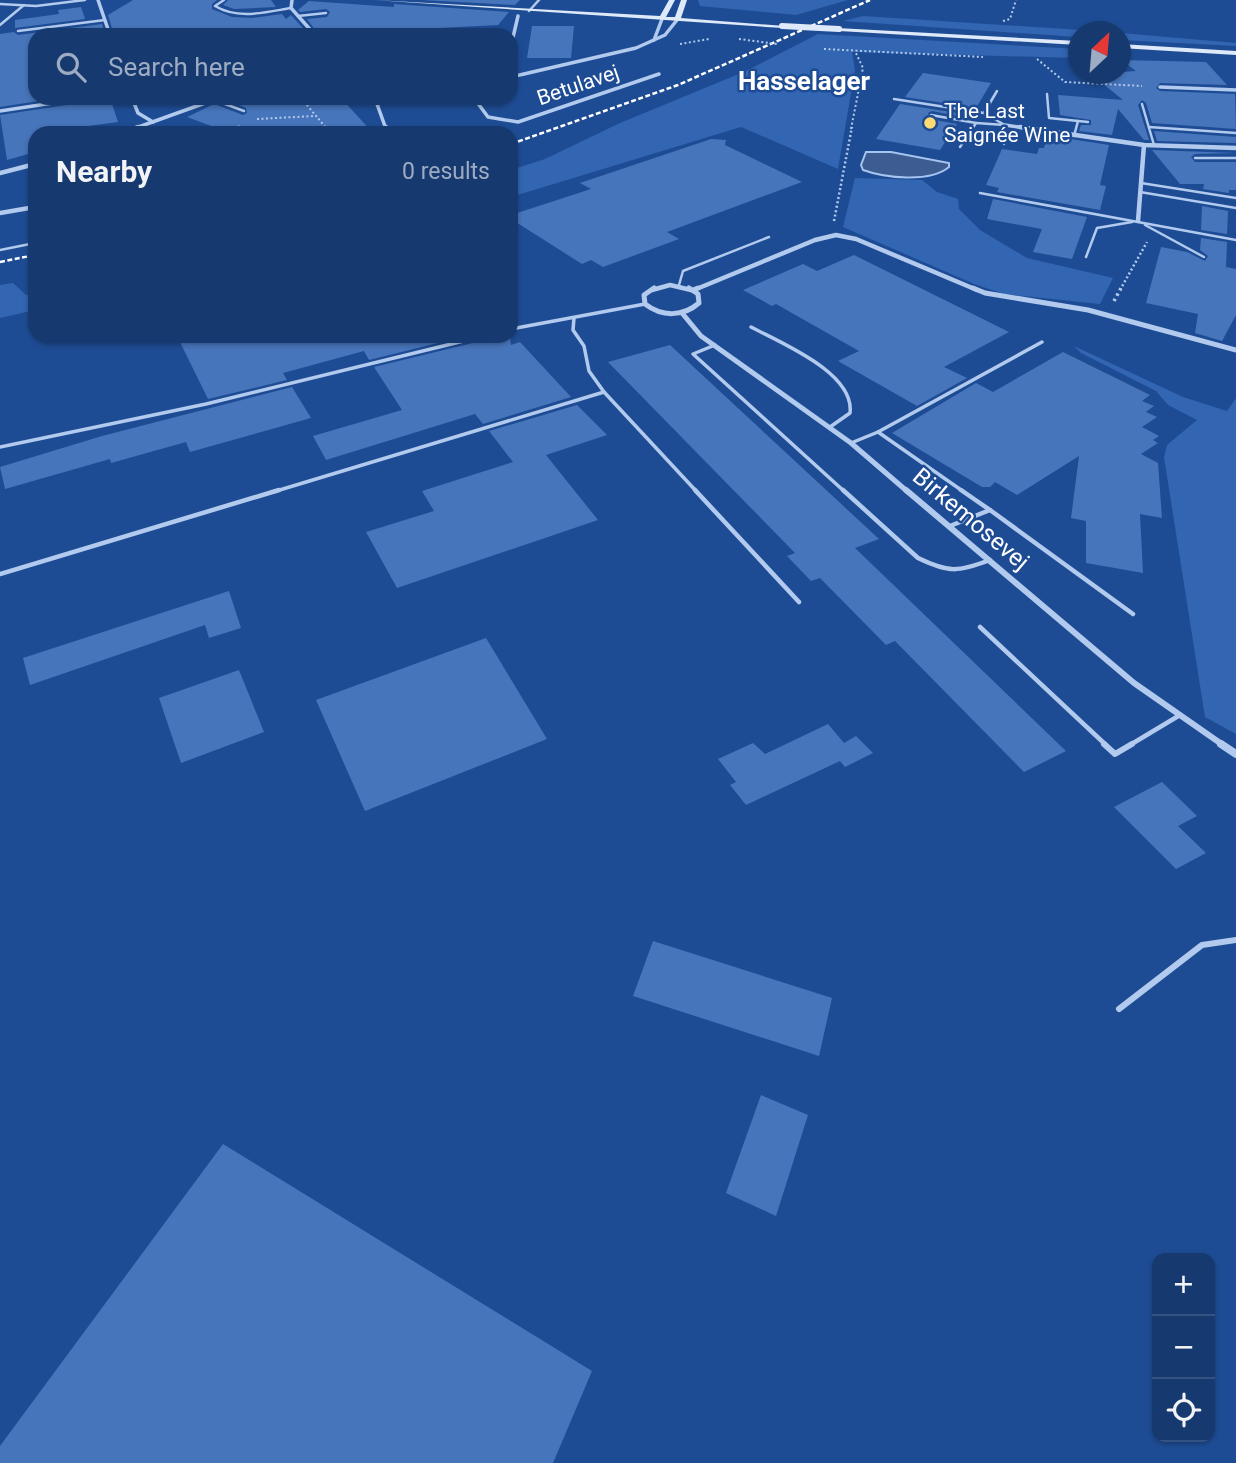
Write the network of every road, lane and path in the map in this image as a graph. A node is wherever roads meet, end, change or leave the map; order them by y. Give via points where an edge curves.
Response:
1 (85, 0) edge
2 (98, 0) edge
3 (225, 0) edge
4 (292, 0) edge
5 (377, 0) edge
6 (539, 0) edge
7 (672, 0) edge
8 (684, 0) edge
9 (0, 4) edge
10 (24, 5) junction
11 (291, 8) junction
12 (531, 9) junction
13 (326, 13) dead end
14 (0, 15) edge
15 (12, 16) junction
16 (299, 16) junction
17 (518, 16) dead end
18 (663, 16) junction
19 (678, 17) junction
20 (105, 20) junction
21 (0, 25) edge
22 (42, 28) edge
23 (108, 28) edge
24 (308, 28) edge
25 (515, 28) edge
26 (841, 28) junction
27 (28, 30) edge
28 (18, 31) dead end
29 (711, 39) dead end
30 (653, 41) junction
31 (1068, 42) edge
32 (644, 46) junction
33 (1131, 47) edge
34 (817, 48) dead end
35 (855, 51) junction
36 (1236, 53) edge
37 (983, 57) dead end
38 (1029, 58) dead end
39 (659, 74) dead end
40 (518, 75) edge
41 (1160, 87) joint
42 (1236, 90) edge
43 (997, 91) dead end
44 (1047, 94) dead end
45 (894, 99) dead end
46 (1142, 104) dead end
47 (40, 105) edge
48 (135, 105) edge
49 (200, 105) edge
50 (230, 105) edge
51 (306, 105) edge
52 (377, 105) edge
53 (479, 105) edge
54 (0, 111) edge
55 (244, 111) dead end
56 (984, 113) junction
57 (931, 115) dead end
58 (315, 116) junction
59 (252, 118) dead end
60 (1078, 121) junction
61 (153, 122) junction
62 (1088, 122) dead end
63 (976, 123) junction
64 (1005, 125) junction
65 (142, 126) edge
66 (324, 126) edge
67 (385, 126) edge
68 (1149, 127) junction
69 (1236, 133) edge
70 (1074, 136) junction
71 (1004, 144) dead end
72 (1144, 145) junction
73 (1154, 145) junction
74 (960, 147) dead end
75 (1236, 148) edge
76 (1195, 158) dead end
77 (1236, 158) edge
78 (28, 166) edge
79 (0, 173) edge
80 (1141, 183) junction
81 (1140, 192) junction
82 (980, 193) dead end
83 (1236, 198) edge
84 (28, 208) edge
85 (1236, 208) edge
86 (0, 214) edge
87 (1138, 221) junction
88 (836, 235) junction
89 (769, 237) dead end
90 (1236, 240) edge
91 (28, 244) edge
92 (0, 250) edge
93 (1086, 257) dead end
94 (1205, 257) dead end
95 (679, 285) junction
96 (693, 290) junction
97 (645, 304) junction
98 (682, 313) junction
99 (1106, 314) junction
100 (574, 318) junction
101 (751, 327) dead end
102 (518, 329) edge
103 (1042, 342) dead end
104 (455, 343) edge
105 (715, 345) junction
106 (1236, 351) edge
107 (604, 392) junction
108 (830, 427) junction
109 (878, 432) junction
110 (851, 443) junction
111 (0, 447) edge
112 (990, 510) junction
113 (950, 526) junction
114 (990, 560) junction
115 (0, 574) edge
116 (799, 602) dead end
117 (1133, 614) dead end
118 (980, 627) dead end
119 (1180, 715) junction
120 (1236, 754) edge
121 (1236, 940) edge
122 (1119, 1009) dead end

1 - 10 lane
2 - 20 street
3 - 11 lane via 215,6 221,11
4 - 11 street
5 - 12 main road
6 - 12 lane
7 - 18 main road
8 - 19 main road
9 - 10 lane
10 - 15 lane
11 - 16 street
12 - 18 main road
13 - 16 lane
14 - 15 lane
15 - 21 lane
16 - 24 street
17 - 25 street
18 - 19 main road
18 - 30 street
19 - 26 main road, bridge
19 - 26 main road, bridge
19 - 30 street, Betulavej via 670,32
20 - 22 lane
20 - 23 street
26 - 31 main road
27 - 28 lane
29 - 32 path
30 - 32 street, Betulavej
32 - 40 street, Betulavej
33 - 36 main road
34 - 35 path
35 - 37 path
35 - 88 path via 863,68 834,223
38 - 41 path via 1046,64 1065,82
39 - 53 street, Betulavej via 518,122 488,117
41 - 42 street
43 - 56 lane
44 - 60 lane via 1049,118
45 - 56 lane
46 - 68 lane
47 - 54 street
48 - 61 street via 138,114
49 - 61 street
50 - 55 lane
51 - 58 path
52 - 67 street
56 - 64 lane
57 - 63 lane
58 - 59 path
58 - 66 path
60 - 62 lane
60 - 70 lane
61 - 65 street
63 - 64 lane
63 - 74 lane
64 - 70 street
64 - 71 lane
68 - 69 lane
68 - 73 lane
70 - 72 street
72 - 73 street
72 - 80 street
73 - 75 street
76 - 77 lane
78 - 79 street
80 - 81 street
80 - 83 lane
81 - 85 lane
81 - 87 street
82 - 87 lane
84 - 86 street
87 - 90 lane
87 - 93 lane via 1097,228
87 - 94 lane
87 - 99 path via 1147,243
88 - 96 street
88 - 99 street via 985,293
89 - 95 lane via 683,271
91 - 92 lane
95 - 96 street
95 - 97 street via 654,288 644,295
96 - 98 street via 699,303
97 - 98 street via 664,313
97 - 100 lane
98 - 105 street, Birkemosevej
99 - 106 street
100 - 102 lane
100 - 107 lane via 573,330 584,346 589,371
101 - 108 lane via 825,371 848,393 850,413
103 - 109 lane
104 - 111 lane via 206,404
105 - 108 street, Birkemosevej
105 - 114 lane via 693,354 918,558 945,572 960,572
107 - 115 lane
107 - 116 lane
108 - 110 street, Birkemosevej
109 - 110 lane
109 - 112 lane
110 - 113 street, Birkemosevej
112 - 113 lane
112 - 117 lane
113 - 114 street, Birkemosevej
114 - 119 street, Birkemosevej via 1134,683
118 - 119 lane via 1115,754
119 - 120 street, Birkemosevej
121 - 122 lane via 1202,945

